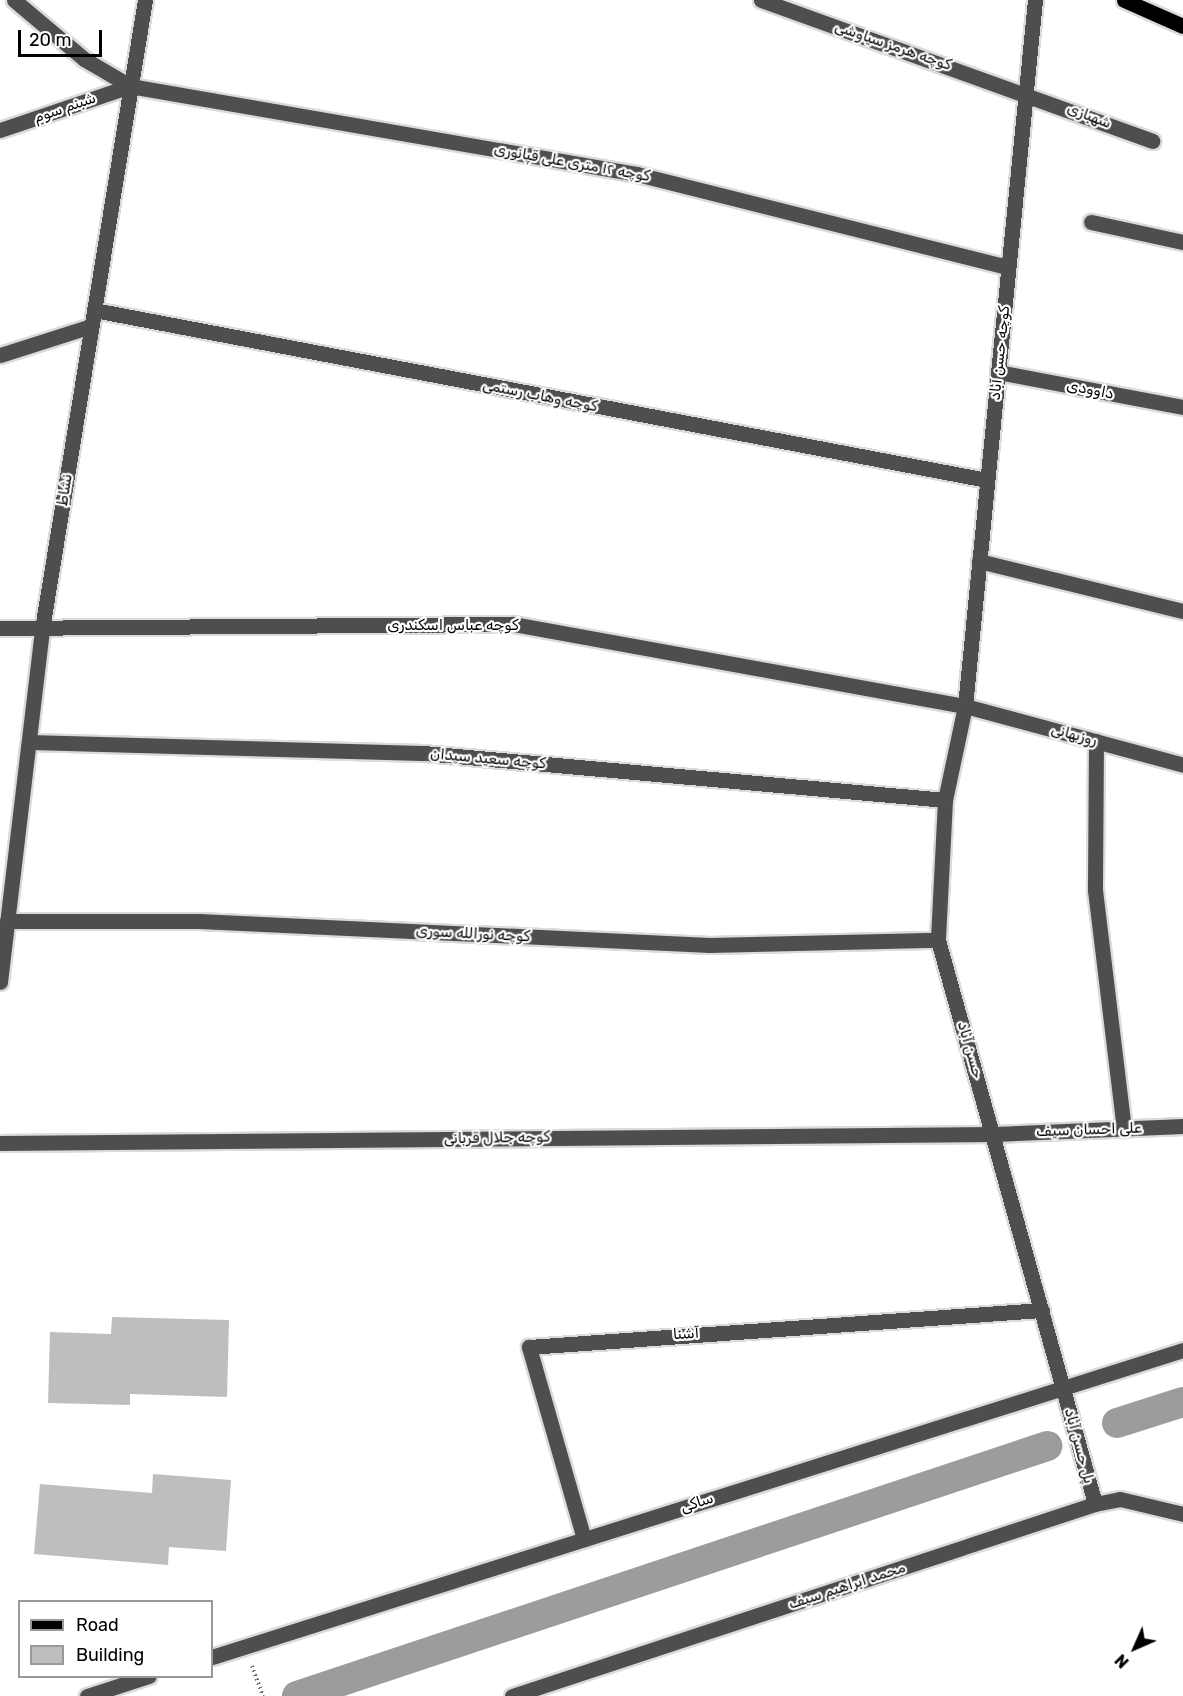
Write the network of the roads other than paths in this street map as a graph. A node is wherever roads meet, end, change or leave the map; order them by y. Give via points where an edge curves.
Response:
1 (14, 0) edge
2 (145, 0) edge
3 (761, 0) edge
4 (1035, 0) edge
5 (1124, 0) edge
6 (1183, 26) edge
7 (130, 86) junction
8 (1026, 92) junction
9 (0, 130) edge
10 (1152, 141) dead end
11 (1091, 222) dead end
12 (1183, 242) edge
13 (1008, 267) junction
14 (93, 318) junction
15 (0, 356) edge
16 (998, 372) junction
17 (1183, 408) edge
18 (987, 480) junction
19 (979, 561) junction
20 (1183, 611) edge
21 (0, 628) edge
22 (42, 629) junction
23 (965, 706) junction
24 (1096, 741) junction
25 (29, 742) junction
26 (1183, 765) edge
27 (945, 800) junction
28 (7, 921) junction
29 (938, 940) junction
30 (0, 982) edge
31 (1183, 1126) edge
32 (1124, 1129) junction
33 (994, 1134) junction
34 (0, 1143) edge
35 (1042, 1310) junction
36 (1183, 1350) edge
37 (1063, 1388) junction
38 (1095, 1504) junction
39 (1183, 1514) edge
40 (584, 1539) junction
41 (213, 1657) edge
42 (146, 1678) edge
43 (87, 1696) edge
44 (512, 1696) edge

1 - 7 street via 84,59
2 - 7 street, نشاط
3 - 8 street, کوچه هرمز سیاوشی
4 - 8 street, کوچه حسن آباد
5 - 6 main road
7 - 9 street, شبنم سوم
7 - 13 street, کوچه ۱۲ متری علی قپانوری via 637,174
7 - 14 street, نشاط
8 - 10 street, شهبازی
8 - 13 street, کوچه حسن آباد
11 - 12 street
13 - 16 street, کوچه حسن آباد
14 - 15 street
14 - 18 street, کوچه وهاب رستمی
14 - 22 street, نشاط
16 - 17 street, داوودی
16 - 18 street, کوچه حسن آباد
18 - 19 street, کوچه حسن آباد
19 - 20 street
19 - 23 street, کوچه حسن آباد
21 - 22 street, کوچه عباس اسکندری
22 - 23 street, کوچه عباس اسکندری via 513,624
22 - 25 street, نشاط
23 - 24 street, روزبهانی
23 - 27 street, حسن آباد
24 - 26 street, روزبهانی
24 - 32 street via 1095,890
25 - 27 street, کوچه سعید سیدان via 423,753
25 - 28 street, نشاط
27 - 29 street, حسن آباد
28 - 29 street, کوچه نورالله سوری via 199,921 709,945
28 - 30 street, نشاط
29 - 33 street, حسن آباد
31 - 32 street, علی احسان سیف
32 - 33 street, علی احسان سیف
33 - 34 street, کوچه جلال قربانی
33 - 35 street, حسن آباد
35 - 37 street, حسن آباد
35 - 40 street, آشنا via 529,1347
36 - 37 street, ساکی
37 - 38 street, پل حسن آباد
37 - 40 street, ساکی
38 - 39 street, محمد ابراهیم سیف via 1120,1499
38 - 44 street, محمد ابراهیم سیف
40 - 41 street, ساکی
42 - 43 street

